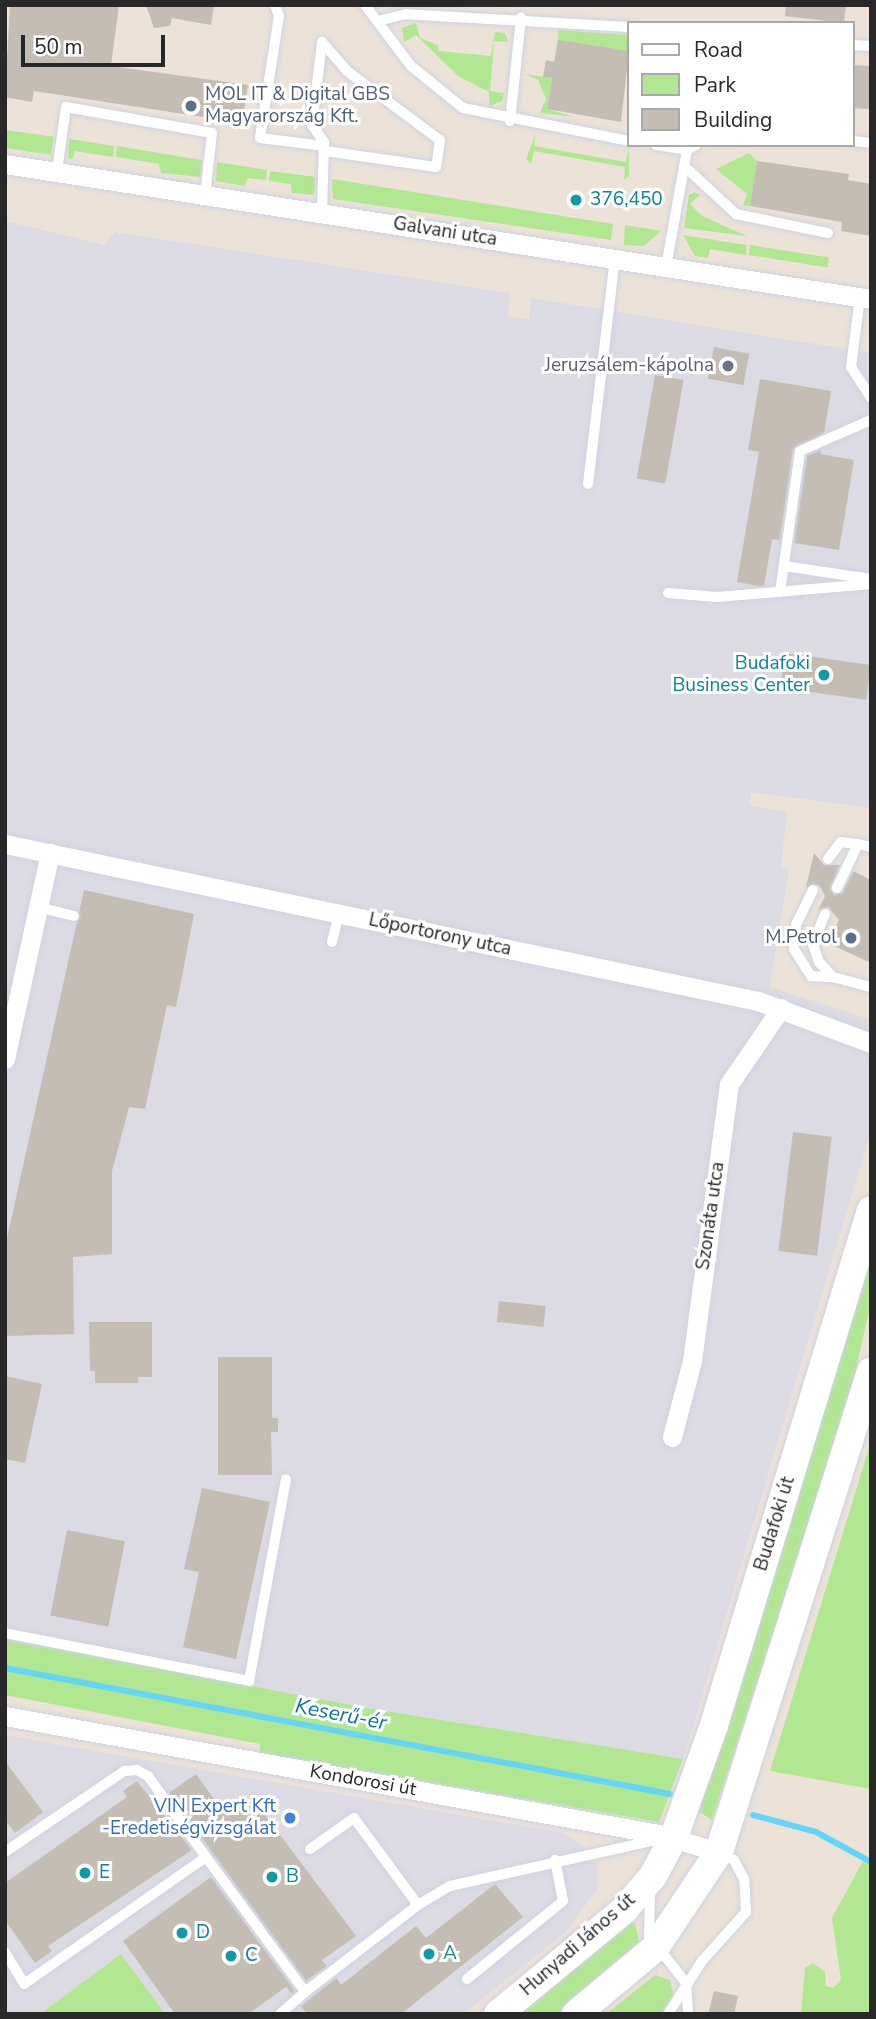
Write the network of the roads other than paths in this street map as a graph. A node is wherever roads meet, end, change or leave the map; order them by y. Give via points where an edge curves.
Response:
1 (275, 5) edge
2 (365, 5) edge
3 (521, 18) junction
4 (377, 21) junction
5 (628, 27) edge
6 (510, 121) junction
7 (628, 141) edge
8 (691, 148) edge
9 (325, 149) junction
10 (9, 164) edge
11 (684, 166) junction
12 (57, 171) junction
13 (205, 195) junction
14 (322, 213) junction
15 (828, 233) dead end
16 (615, 259) junction
17 (666, 267) junction
18 (866, 298) edge
19 (871, 398) edge
20 (871, 420) edge
21 (588, 484) dead end
22 (784, 566) junction
23 (871, 582) edge
24 (780, 592) junction
25 (668, 593) dead end
26 (5, 844) edge
27 (858, 844) junction
28 (871, 847) edge
29 (50, 853) junction
30 (828, 859) dead end
31 (837, 888) dead end
32 (813, 890) dead end
33 (38, 907) junction
34 (339, 914) junction
35 (825, 914) dead end
36 (74, 916) dead end
37 (332, 942) dead end
38 (833, 977) junction
39 (871, 987) edge
40 (782, 1008) junction
41 (871, 1043) edge
42 (5, 1059) edge
43 (871, 1210) edge
44 (871, 1371) edge
45 (672, 1437) dead end
46 (286, 1479) dead end
47 (5, 1633) edge
48 (5, 1716) edge
49 (674, 1837) junction
50 (310, 1849) dead end
51 (5, 1852) edge
52 (719, 1852) junction
53 (206, 1857) junction
54 (555, 1860) junction
55 (653, 1876) junction
56 (418, 1905) junction
57 (655, 1948) junction
58 (5, 1952) edge
59 (467, 1979) dead end
60 (686, 1983) junction
61 (305, 1992) junction
62 (280, 2014) edge
63 (498, 2014) edge
64 (576, 2014) edge
65 (668, 2014) edge
66 (688, 2014) edge

1 - 9 lane via 279,16 260,138
2 - 4 lane
3 - 4 lane via 406,14
3 - 5 lane
3 - 6 lane
4 - 6 lane via 411,66 447,100
6 - 7 lane
8 - 11 lane
9 - 9 lane via 312,125 322,42 347,71 440,140 436,167
9 - 14 lane
10 - 12 street, Galvani utca
11 - 15 lane via 736,214
11 - 17 lane
12 - 13 street, Galvani utca
12 - 13 lane via 66,107 212,133
13 - 14 street, Galvani utca
14 - 16 street, Galvani utca
16 - 17 street, Galvani utca
16 - 21 lane
17 - 18 street, Galvani utca
18 - 19 lane via 851,367
20 - 22 lane via 800,451
22 - 23 lane
22 - 24 lane
23 - 24 lane
24 - 25 lane via 717,597
26 - 29 street, Lőportorony utca
27 - 28 lane
27 - 30 lane via 841,842
27 - 31 lane
29 - 33 street
29 - 34 street, Lőportorony utca
32 - 38 lane via 796,925 794,949 807,973
33 - 36 lane
33 - 42 street
34 - 37 lane
34 - 40 street, Lőportorony utca
35 - 38 lane via 815,954
38 - 39 lane
40 - 41 street, Lőportorony utca
40 - 45 street, Szonáta utca via 729,1084 692,1361
43 - 49 main road, Budafoki út via 714,1726
44 - 52 main road
46 - 47 lane via 249,1681
48 - 49 street, Kondorosi út
49 - 52 street, Kondorosi út
49 - 54 lane
49 - 55 main road, Hunyadi János út
50 - 56 lane via 354,1818
51 - 53 lane via 124,1771 137,1770 148,1776
52 - 57 main road
52 - 60 lane via 734,1860 744,1879 746,1912
53 - 58 lane via 24,1984
53 - 61 lane
54 - 56 lane via 479,1876
54 - 59 lane via 563,1901
55 - 57 lane via 646,1916
55 - 63 main road, Hunyadi János út via 598,1933
56 - 61 lane
57 - 60 lane
57 - 64 main road
60 - 65 lane
60 - 66 lane
61 - 62 lane

